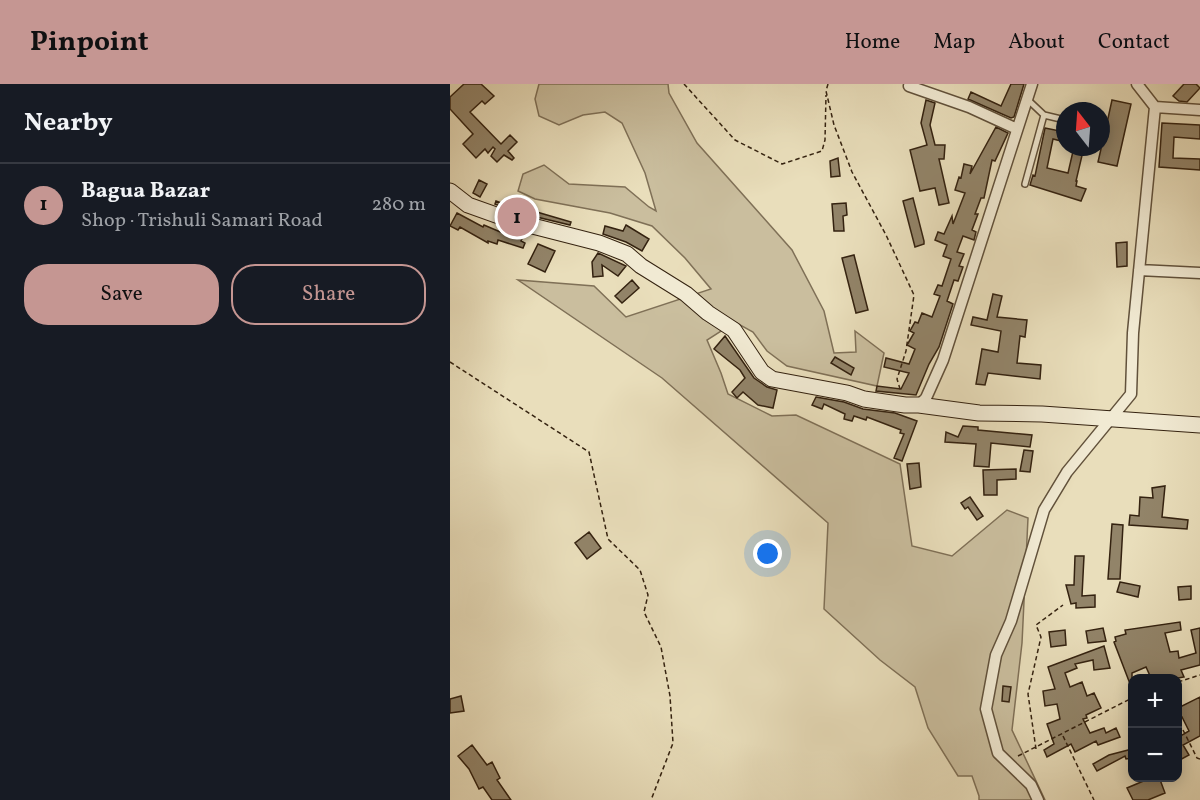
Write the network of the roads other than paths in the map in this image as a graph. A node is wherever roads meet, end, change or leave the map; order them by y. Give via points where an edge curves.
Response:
1 (1032, 84) edge
2 (1137, 84) edge
3 (909, 86) dead end
4 (1027, 99) junction
5 (1155, 107) junction
6 (1200, 110) edge
7 (1044, 115) junction
8 (1056, 118) edge
9 (1017, 129) junction
10 (1024, 184) dead end
11 (450, 191) edge
12 (1139, 270) junction
13 (1200, 273) edge
14 (912, 405) junction
15 (1109, 418) junction
16 (1200, 425) edge
17 (1038, 800) edge

1 - 4 street
2 - 5 street
3 - 9 street
4 - 7 lane
4 - 9 street
5 - 6 street
5 - 12 street
7 - 8 lane
7 - 10 lane
9 - 14 street via 943,360 926,398
11 - 14 street via 468,205 627,254 734,330 762,372 772,379
12 - 13 street
12 - 15 street via 1131,394
14 - 15 street via 980,413
15 - 16 street
15 - 17 street via 1067,472 1044,510 1011,621 996,655 986,709 998,753 1031,785

